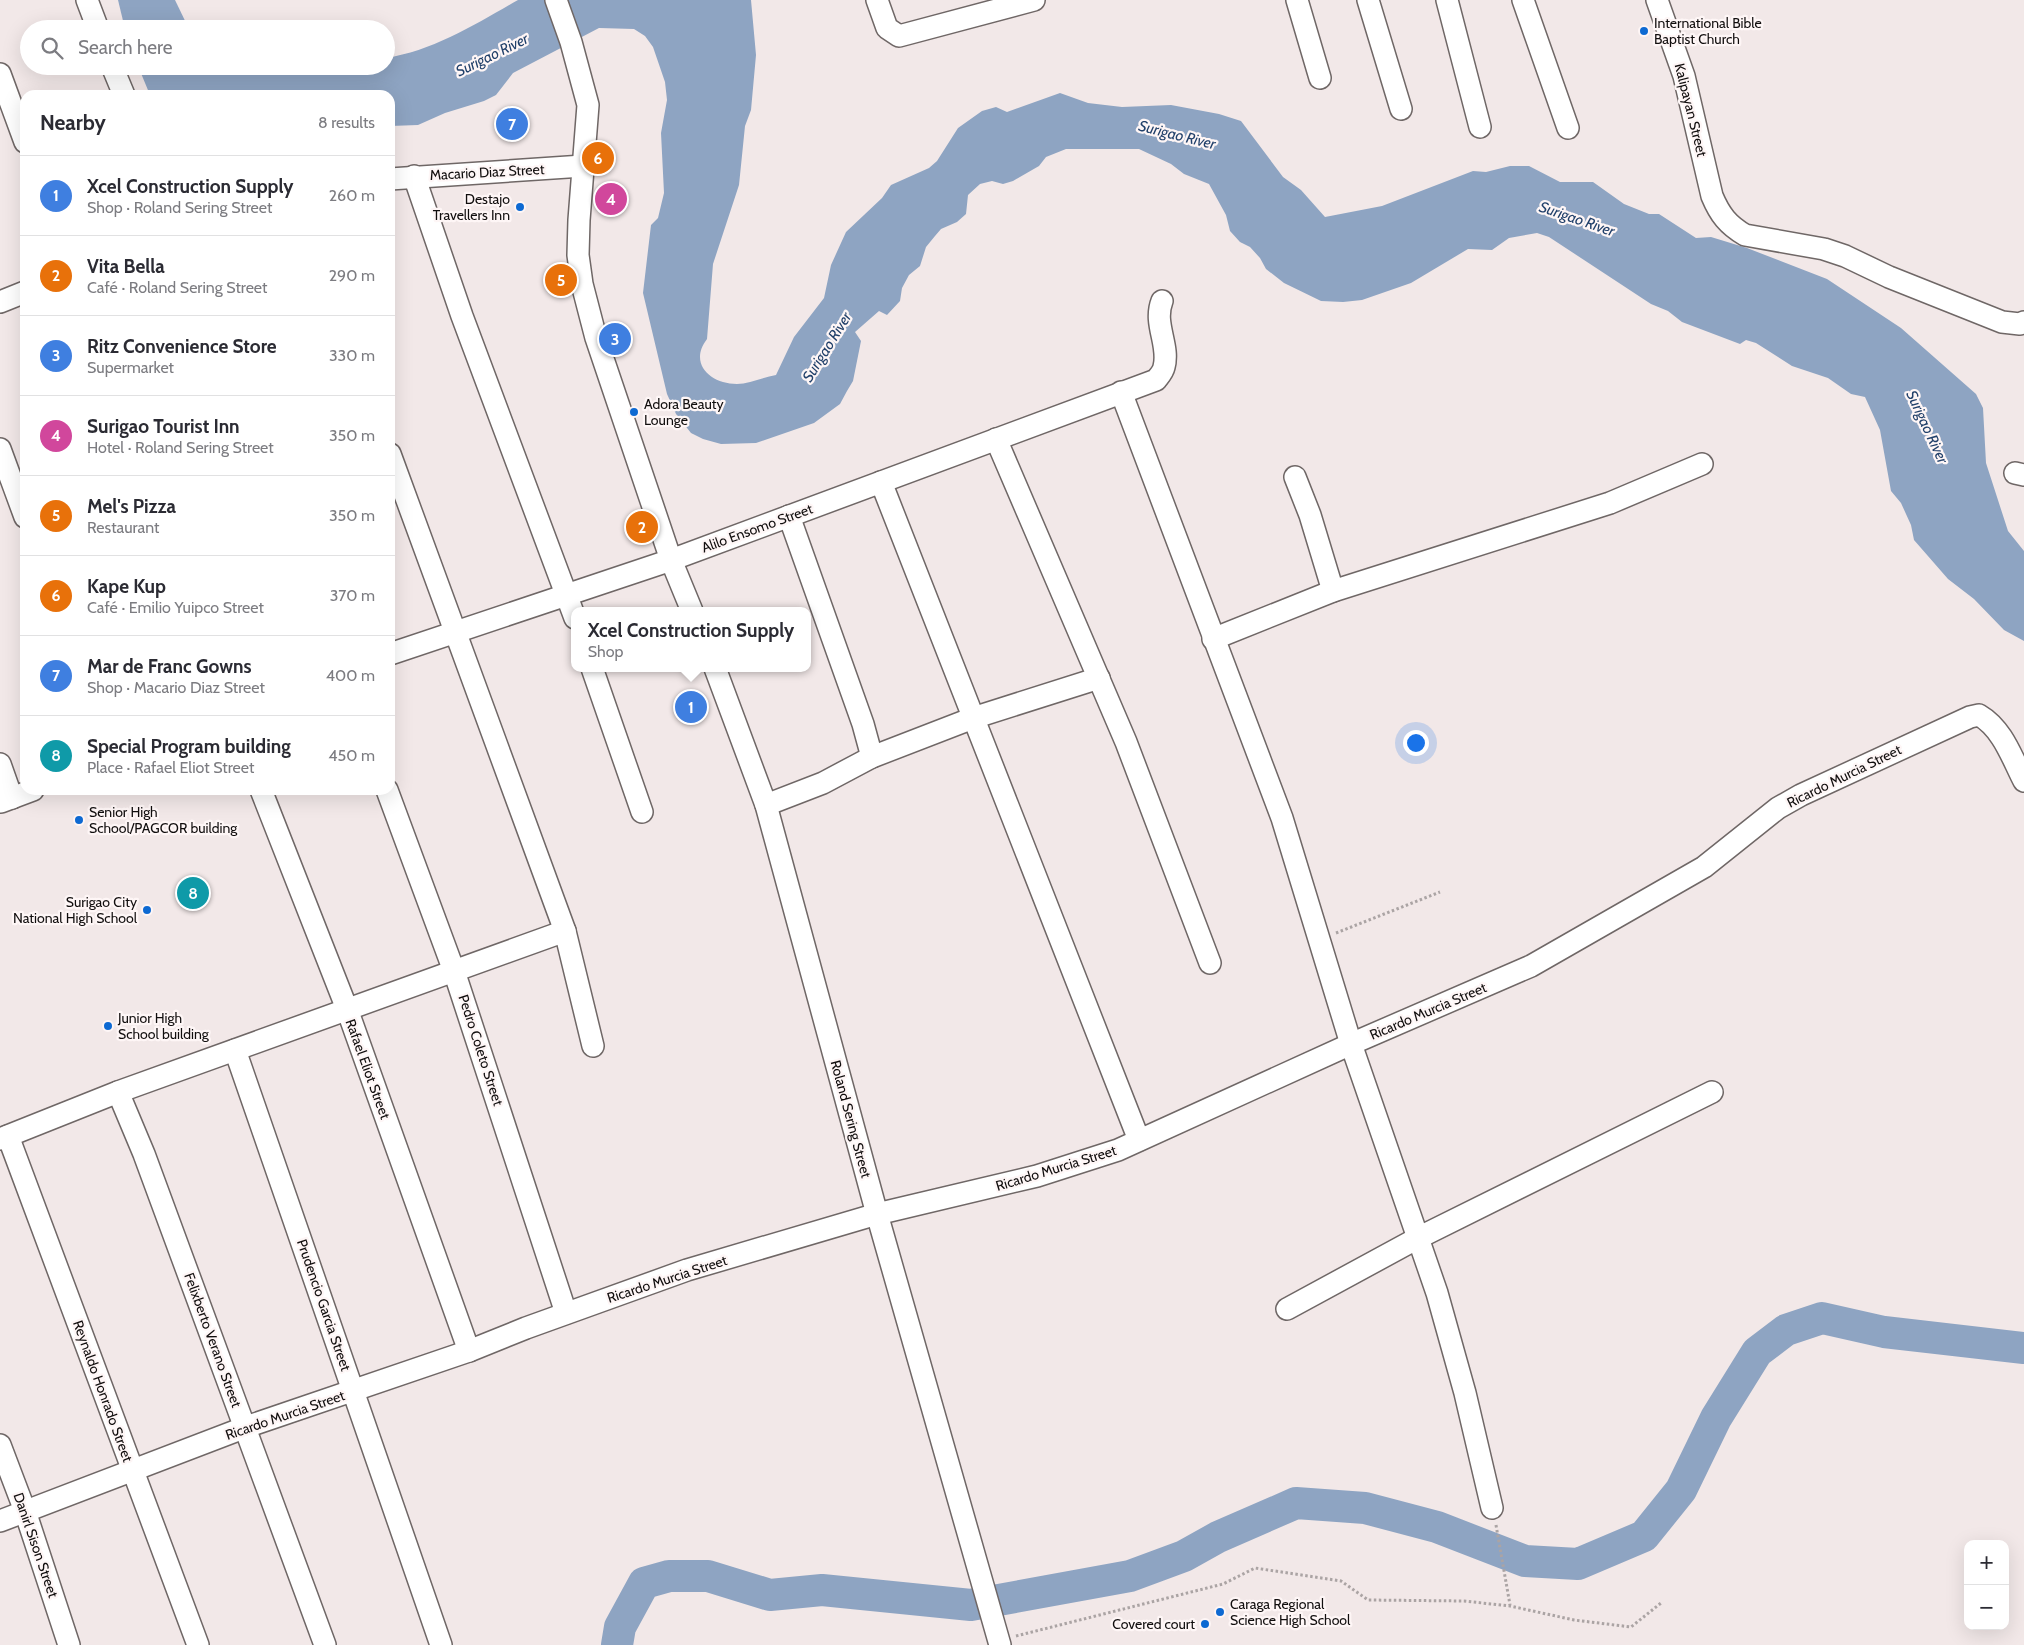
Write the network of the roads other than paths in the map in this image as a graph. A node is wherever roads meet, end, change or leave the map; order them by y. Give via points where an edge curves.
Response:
1 (87, 0) edge
2 (556, 0) edge
3 (877, 0) edge
4 (1296, 0) edge
5 (1368, 0) edge
6 (1447, 0) edge
7 (1523, 0) edge
8 (1658, 0) edge
9 (1025, 1) edge
10 (95, 20) edge
11 (0, 74) edge
12 (116, 75) edge
13 (1320, 78) dead end
14 (122, 90) edge
15 (1401, 109) dead end
16 (1480, 127) dead end
17 (20, 128) edge
18 (1568, 128) dead end
19 (584, 166) junction
20 (414, 176) junction
21 (395, 178) edge
22 (20, 294) edge
23 (1162, 301) dead end
24 (0, 302) edge
25 (2024, 322) edge
26 (1121, 392) junction
27 (996, 439) junction
28 (0, 449) edge
29 (1702, 464) dead end
30 (395, 468) edge
31 (1295, 477) dead end
32 (881, 482) junction
33 (20, 503) edge
34 (789, 516) junction
35 (671, 560) junction
36 (1333, 591) junction
37 (567, 595) junction
38 (571, 607) edge
39 (690, 607) edge
40 (454, 631) junction
41 (1213, 639) junction
42 (395, 652) edge
43 (593, 672) edge
44 (716, 672) edge
45 (1099, 678) junction
46 (973, 718) junction
47 (872, 757) junction
48 (0, 764) edge
49 (2024, 781) edge
50 (20, 795) edge
51 (263, 795) edge
52 (389, 795) edge
53 (6, 800) edge
54 (766, 805) junction
55 (642, 812) dead end
56 (565, 931) junction
57 (1210, 964) dead end
58 (454, 971) junction
59 (347, 1009) junction
60 (1351, 1044) junction
61 (593, 1046) dead end
62 (235, 1050) junction
63 (118, 1092) junction
64 (1712, 1092) dead end
65 (4, 1137) edge
66 (1139, 1140) junction
67 (877, 1214) junction
68 (1416, 1239) junction
69 (1287, 1309) dead end
70 (566, 1313) junction
71 (469, 1351) junction
72 (354, 1391) junction
73 (246, 1427) junction
74 (0, 1445) edge
75 (132, 1470) junction
76 (1492, 1508) dead end
77 (25, 1511) junction
78 (0, 1521) edge
79 (997, 1636) edge
80 (70, 1645) edge
81 (198, 1645) edge
82 (325, 1645) edge
83 (441, 1645) edge

1 - 10 street
2 - 19 street via 588,105
3 - 9 street via 887,28 899,36
4 - 13 street
5 - 15 street
6 - 16 street
7 - 18 street
8 - 25 street, Kalipayan Street via 1684,76 1712,196 1725,220 1745,235 1824,249 2002,322
11 - 17 street
12 - 14 street
19 - 20 street, Macario Diaz Street
19 - 35 street via 578,255 582,284 596,338
20 - 21 street, Macario Diaz Street
20 - 37 street via 462,316
22 - 24 street
23 - 26 street, Alilo Ensomo Street via 1158,319 1164,370 1156,380
26 - 27 street, Alilo Ensomo Street
26 - 41 street
27 - 32 street, Alilo Ensomo Street
27 - 45 street
28 - 33 street
29 - 36 street via 1610,503
30 - 40 street
31 - 36 street
32 - 34 street, Alilo Ensomo Street
32 - 46 street
34 - 35 street, Alilo Ensomo Street
34 - 47 street
35 - 37 street, Alilo Ensomo Street
35 - 39 street
36 - 41 street
37 - 38 street
37 - 40 street, Alilo Ensomo Street
40 - 42 street, Alilo Ensomo Street
40 - 56 street
41 - 60 street via 1282,818
43 - 55 street
44 - 54 street, Roland Sering Street
45 - 46 street
45 - 57 street
46 - 47 street
46 - 66 street
47 - 54 street via 823,783
48 - 53 street
49 - 60 street, Ricardo Murcia Street via 2000,734 1979,715 1970,717 1778,808 1704,868 1531,966
50 - 53 street
51 - 59 street, Rafael Eliot Street
52 - 58 street, Pedro Coleto Street
54 - 67 street, Roland Sering Street
56 - 58 street
56 - 61 street
58 - 59 street
58 - 70 street, Pedro Coleto Street
59 - 62 street
59 - 71 street, Rafael Eliot Street
60 - 66 street, Ricardo Murcia Street
60 - 68 street
62 - 63 street
62 - 72 street, Prudencio Garcia Street
63 - 65 street
63 - 73 street, Felixberto Verano Street
64 - 68 street
65 - 75 street, Reynaldo Honrado Street
66 - 67 street, Ricardo Murcia Street via 1037,1176
67 - 70 street, Ricardo Murcia Street via 687,1270
67 - 79 street, Roland Sering Street
68 - 69 street
68 - 76 street via 1437,1293
70 - 71 street, Ricardo Murcia Street
71 - 72 street, Ricardo Murcia Street
72 - 73 street, Ricardo Murcia Street
72 - 83 street, Prudencio Garcia Street
73 - 75 street, Ricardo Murcia Street
73 - 82 street, Felixberto Verano Street
74 - 77 street, Danirl Sison Street
75 - 77 street, Ricardo Murcia Street
75 - 81 street, Reynaldo Honrado Street
77 - 78 street, Ricardo Murcia Street
77 - 80 street, Danirl Sison Street

